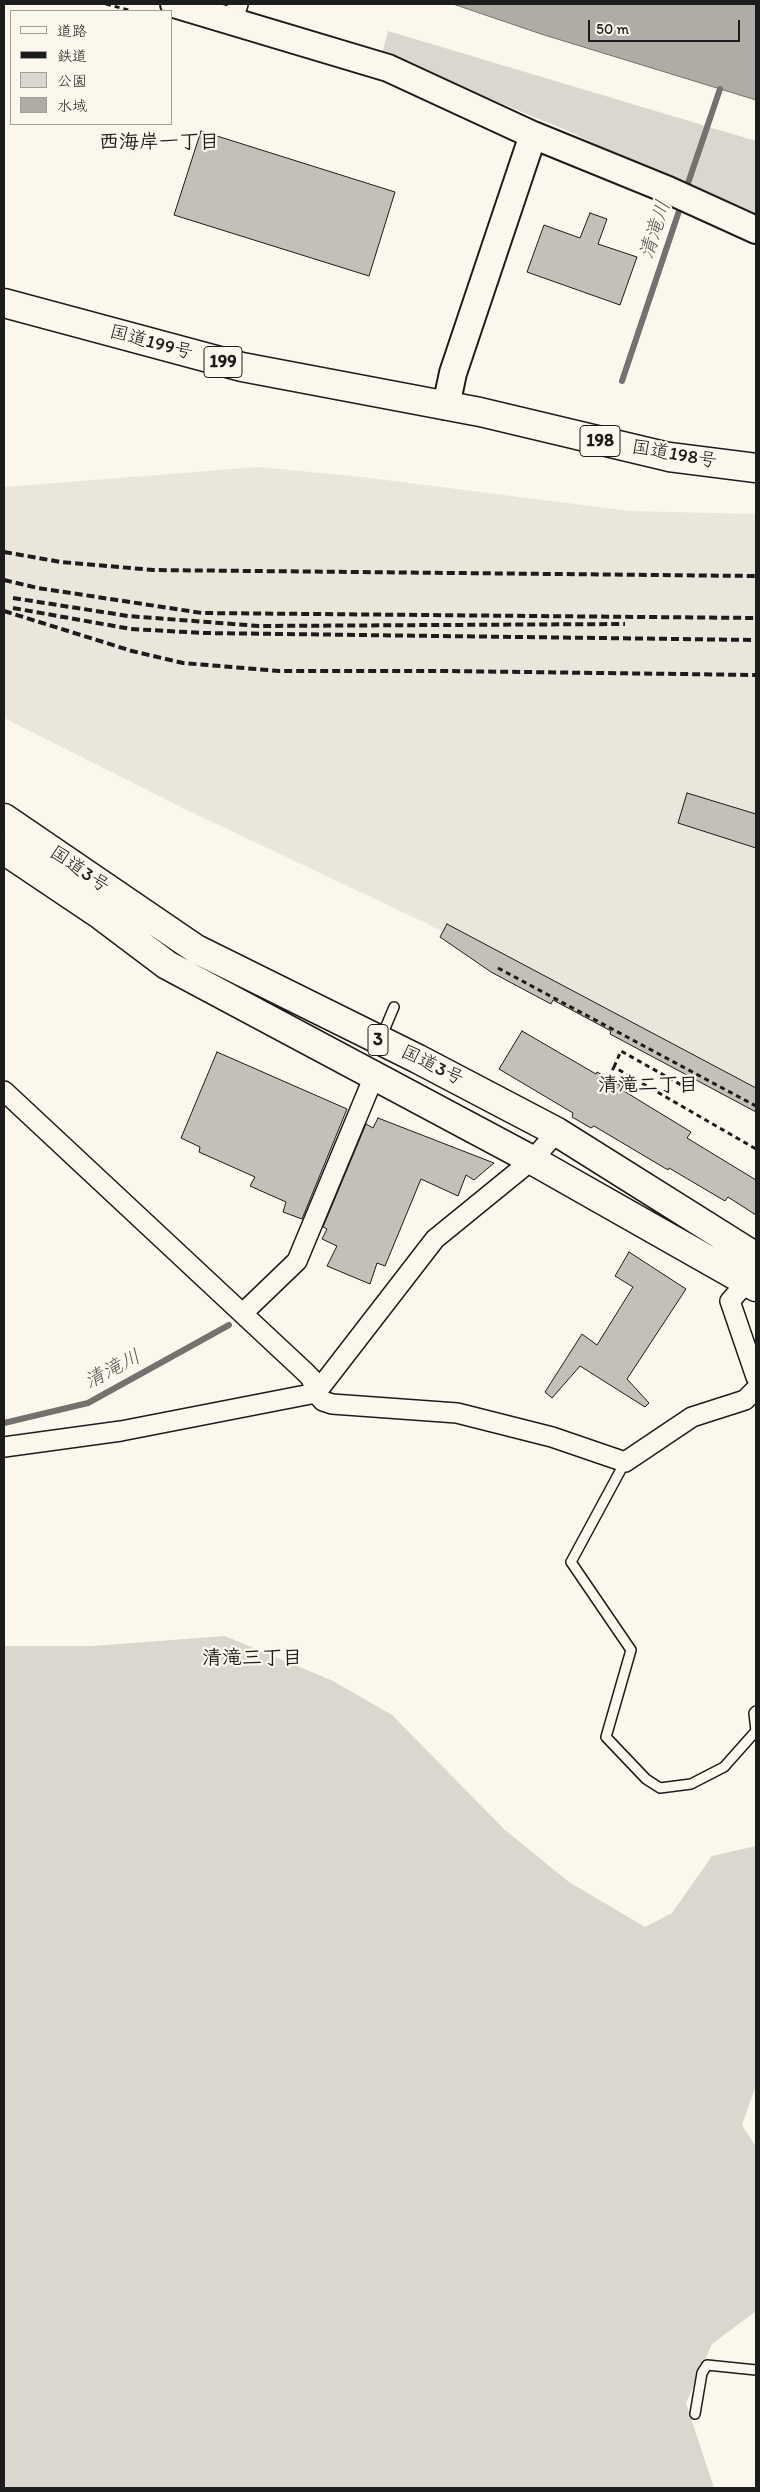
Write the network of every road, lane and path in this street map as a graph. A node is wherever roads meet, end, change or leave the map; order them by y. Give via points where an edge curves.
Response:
1 (106, 4) edge
2 (174, 4) edge
3 (128, 10) edge
4 (235, 13) edge
5 (533, 135) junction
6 (756, 230) edge
7 (4, 303) edge
8 (446, 406) junction
9 (756, 468) edge
10 (4, 818) edge
11 (4, 850) edge
12 (498, 968) dead end
13 (394, 1006) dead end
14 (380, 1040) junction
15 (614, 1067) junction
16 (693, 1072) junction
17 (375, 1074) junction
18 (608, 1078) dead end
19 (4, 1091) edge
20 (756, 1106) edge
21 (557, 1132) junction
22 (756, 1149) edge
23 (532, 1160) junction
24 (756, 1257) edge
25 (751, 1285) edge
26 (243, 1313) junction
27 (756, 1377) edge
28 (756, 1389) edge
29 (316, 1393) junction
30 (4, 1447) edge
31 (625, 1462) junction
32 (756, 1711) edge
33 (756, 2370) edge
34 (694, 2414) dead end

1 - 3 path
2 - 4 street
4 - 5 street via 388,68
5 - 6 street
5 - 8 street via 453,373
7 - 8 highway, 国道199号 / 199 via 242,367
8 - 9 highway, 国道198号 / 198 via 669,457
10 - 14 highway, 国道3号 / 3 via 196,949
11 - 17 highway, 国道3号 / 3 via 102,916 167,965
12 - 16 path
13 - 14 lane
14 - 21 highway, 国道3号 / 3
15 - 16 path via 621,1051 685,1087
15 - 18 path
15 - 22 path
16 - 20 path
17 - 23 highway, 国道3号 / 3
17 - 26 street via 297,1261
19 - 26 street
21 - 23 street
21 - 24 highway, 国道3号 / 3
23 - 25 highway, 国道3号 / 3
23 - 29 street via 435,1239
25 - 27 street via 730,1301
26 - 29 street via 304,1371
28 - 31 street via 745,1400 692,1417
29 - 30 street via 121,1431
29 - 31 street via 323,1401 332,1404 457,1413 552,1437
31 - 32 lane via 571,1562 632,1650 606,1737 646,1779 660,1788 691,1784 724,1766 750,1738 756,1731
33 - 34 lane via 707,2365 702,2373

